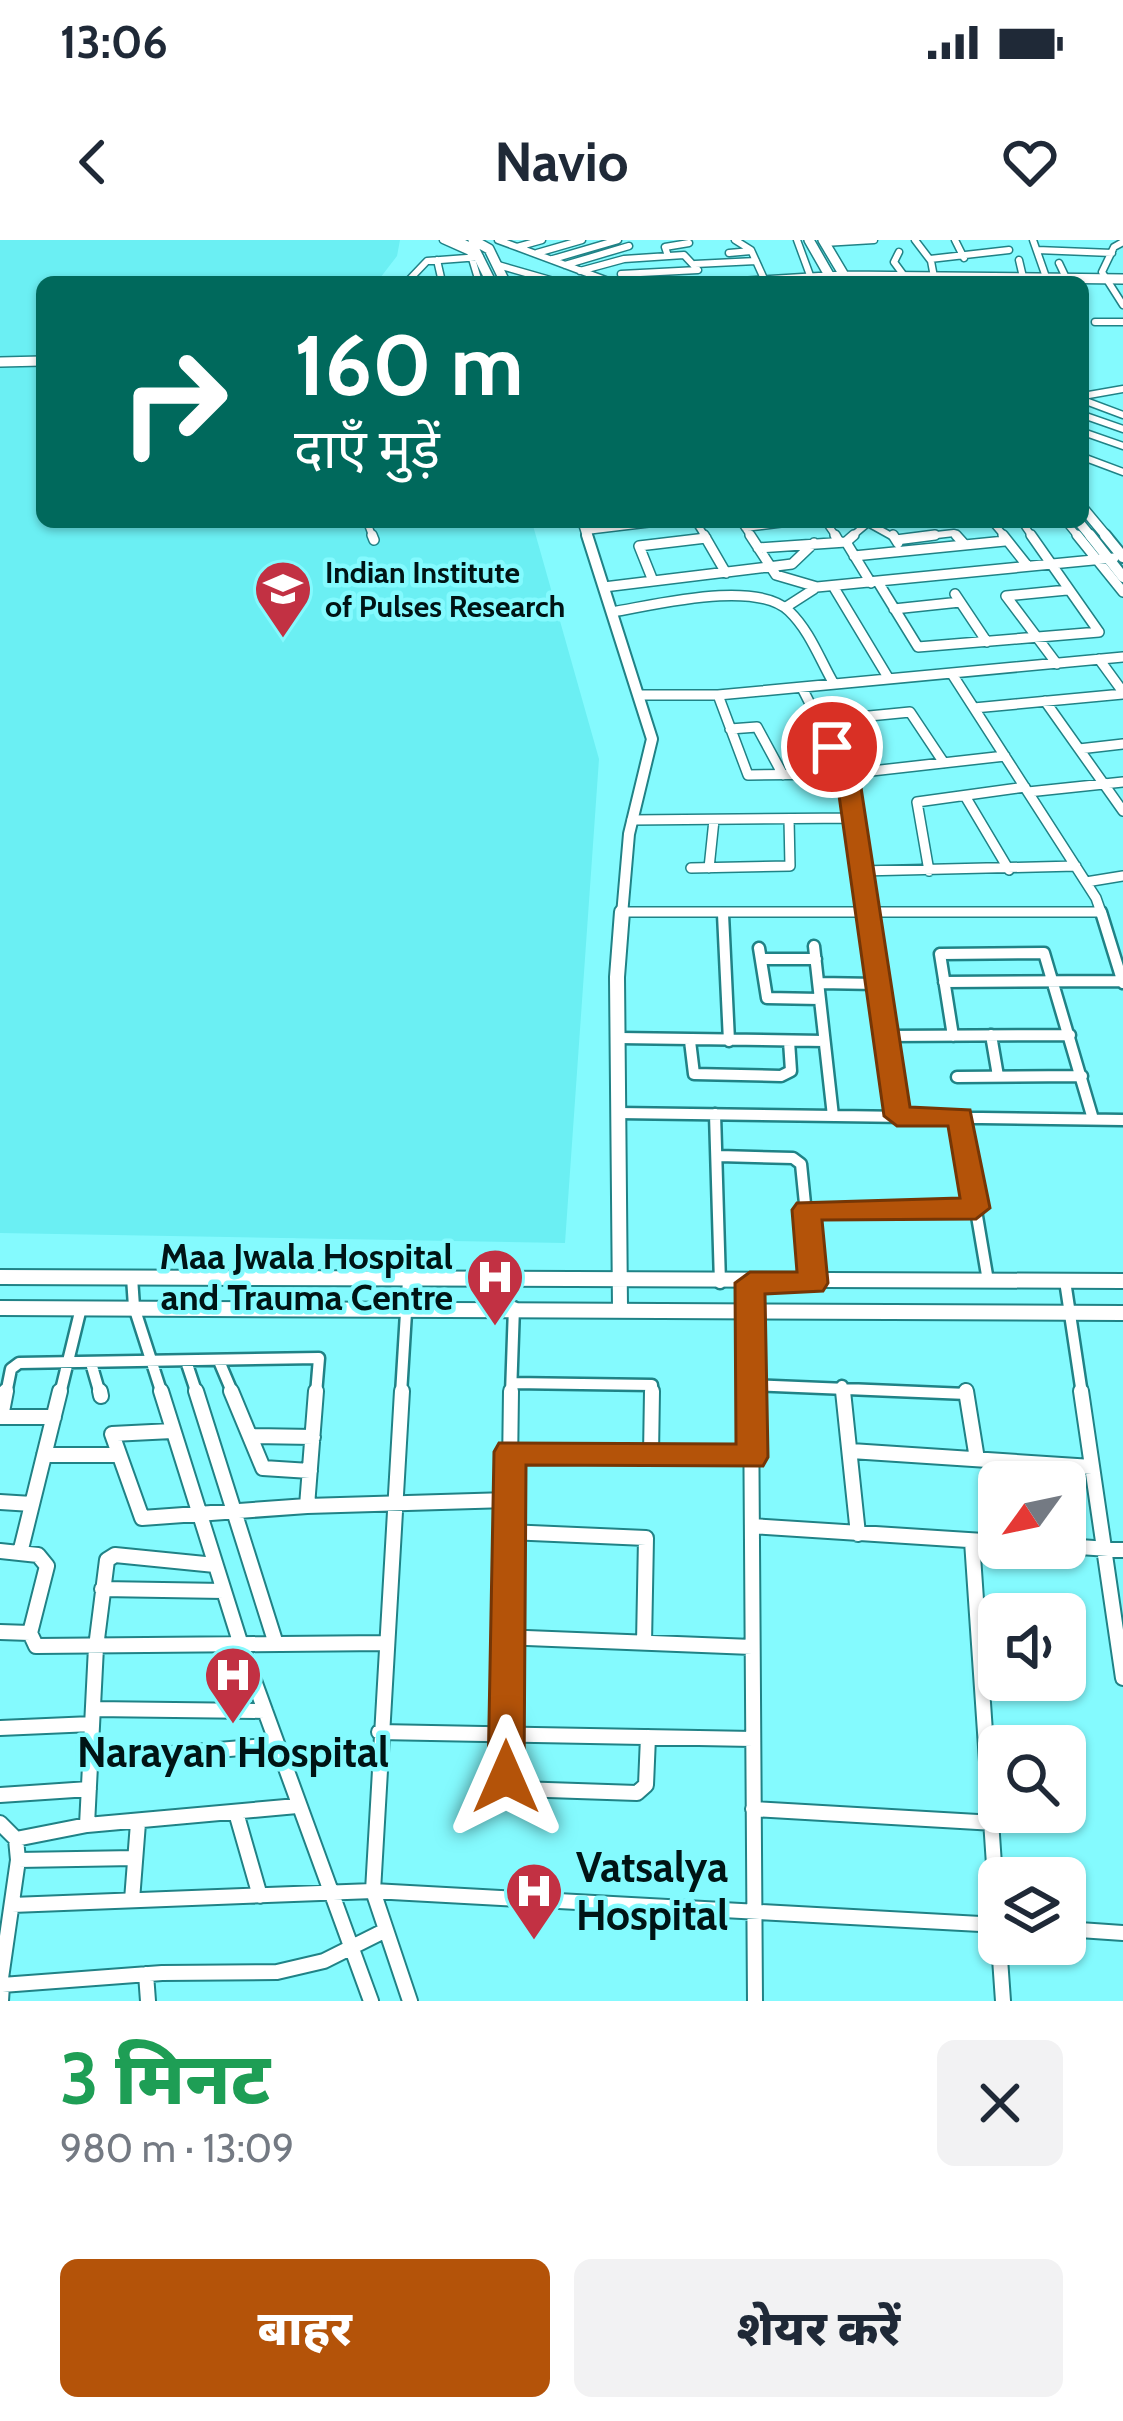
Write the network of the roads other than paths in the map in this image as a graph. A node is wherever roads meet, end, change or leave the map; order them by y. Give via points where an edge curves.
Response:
1 (443, 240) edge
2 (455, 240) edge
3 (473, 240) edge
4 (542, 240) edge
5 (582, 240) edge
6 (796, 240) edge
7 (809, 240) edge
8 (836, 240) edge
9 (874, 240) edge
10 (915, 240) edge
11 (956, 240) edge
12 (1033, 240) edge
13 (500, 241) edge
14 (824, 241) edge
15 (623, 242) edge
16 (737, 242) edge
17 (759, 242) edge
18 (1123, 242) edge
19 (689, 243) edge
20 (517, 247) junction
21 (489, 250) junction
22 (1009, 250) dead end
23 (1037, 250) junction
24 (751, 251) junction
25 (899, 252) dead end
26 (1112, 253) junction
27 (534, 254) junction
28 (729, 254) dead end
29 (668, 256) junction
30 (476, 257) junction
31 (967, 257) junction
32 (930, 259) junction
33 (437, 260) junction
34 (550, 260) junction
35 (1019, 260) dead end
36 (756, 261) junction
37 (629, 262) junction
38 (694, 262) junction
39 (1059, 263) dead end
40 (498, 265) junction
41 (565, 265) junction
42 (580, 271) junction
43 (412, 276) edge
44 (441, 276) edge
45 (478, 276) edge
46 (487, 276) edge
47 (503, 276) edge
48 (536, 276) edge
49 (602, 276) edge
50 (618, 276) edge
51 (643, 276) edge
52 (763, 276) edge
53 (809, 276) edge
54 (826, 276) edge
55 (844, 276) edge
56 (904, 276) edge
57 (934, 276) edge
58 (977, 276) edge
59 (1023, 276) edge
60 (1040, 276) edge
61 (1065, 276) edge
62 (1104, 278) junction
63 (1089, 279) edge
64 (1123, 279) edge
65 (1123, 305) edge
66 (1095, 322) dead end
67 (1123, 322) edge
68 (36, 361) edge
69 (0, 362) edge
70 (1123, 389) edge
71 (1102, 394) junction
72 (1089, 397) edge
73 (1089, 401) edge
74 (1123, 401) edge
75 (1108, 409) junction
76 (1123, 415) edge
77 (1089, 417) edge
78 (1123, 429) edge
79 (1089, 434) edge
80 (1123, 446) edge
81 (1089, 459) edge
82 (1123, 463) edge
83 (1113, 468) junction
84 (1123, 472) edge
85 (1089, 515) edge
86 (369, 528) edge
87 (586, 528) edge
88 (700, 528) edge
89 (745, 528) edge
90 (792, 528) edge
91 (831, 528) edge
92 (857, 528) edge
93 (862, 528) edge
94 (879, 528) edge
95 (997, 528) edge
96 (1026, 528) edge
97 (1072, 528) edge
98 (1083, 528) edge
99 (859, 530) junction
100 (706, 538) junction
101 (896, 539) junction
102 (374, 540) dead end
103 (1005, 541) junction
104 (843, 542) junction
105 (800, 543) junction
106 (814, 543) junction
107 (965, 545) junction
108 (758, 548) junction
109 (902, 551) junction
110 (854, 556) junction
111 (1123, 557) edge
112 (1103, 559) junction
113 (1048, 562) junction
114 (1026, 564) junction
115 (774, 572) junction
116 (726, 573) junction
117 (1123, 577) edge
118 (653, 581) junction
119 (874, 583) junction
120 (833, 586) junction
121 (604, 587) junction
122 (817, 587) junction
123 (1067, 590) junction
124 (1123, 592) edge
125 (744, 597) junction
126 (785, 607) junction
127 (894, 609) junction
128 (612, 612) junction
129 (1036, 637) junction
130 (987, 641) junction
131 (1123, 657) edge
132 (1099, 659) junction
133 (1057, 664) junction
134 (952, 674) junction
135 (889, 679) junction
136 (834, 684) junction
137 (802, 688) junction
138 (1123, 693) edge
139 (638, 695) junction
140 (718, 695) junction
141 (1045, 701) junction
142 (974, 708) junction
143 (818, 721) junction
144 (730, 729) junction
145 (1123, 744) edge
146 (1079, 749) junction
147 (1005, 756) junction
148 (944, 763) junction
149 (845, 774) junction
150 (783, 775) junction
151 (1123, 782) edge
152 (1104, 784) junction
153 (1027, 790) junction
154 (965, 796) junction
155 (1123, 811) edge
156 (854, 818) junction
157 (789, 819) junction
158 (632, 820) junction
159 (714, 820) junction
160 (1076, 866) junction
161 (691, 868) dead end
162 (710, 868) junction
163 (1009, 870) junction
164 (861, 871) junction
165 (929, 871) junction
166 (1123, 875) edge
167 (1086, 882) junction
168 (622, 911) junction
169 (1100, 912) junction
170 (723, 914) junction
171 (867, 916) junction
172 (1119, 959) edge
173 (944, 982) junction
174 (1055, 982) junction
175 (1123, 982) edge
176 (819, 983) junction
177 (877, 984) junction
178 (820, 1000) junction
179 (991, 1035) junction
180 (1070, 1035) junction
181 (885, 1036) junction
182 (953, 1036) junction
183 (619, 1038) junction
184 (690, 1041) junction
185 (729, 1041) junction
186 (789, 1041) junction
187 (824, 1041) junction
188 (998, 1076) junction
189 (1082, 1076) junction
190 (957, 1077) dead end
191 (618, 1113) junction
192 (715, 1114) junction
193 (833, 1116) junction
194 (897, 1116) junction
195 (960, 1116) junction
196 (1093, 1119) junction
197 (1123, 1120) edge
198 (718, 1156) junction
199 (976, 1208) junction
200 (807, 1210) junction
201 (0, 1276) edge
202 (132, 1277) junction
203 (408, 1280) junction
204 (988, 1281) junction
205 (1065, 1281) junction
206 (1123, 1281) edge
207 (623, 1282) junction
208 (720, 1283) junction
209 (750, 1283) junction
210 (813, 1283) junction
211 (134, 1307) junction
212 (514, 1307) junction
213 (620, 1307) junction
214 (751, 1307) junction
215 (0, 1308) edge
216 (81, 1308) junction
217 (409, 1309) junction
218 (1066, 1313) junction
219 (1123, 1313) edge
220 (186, 1361) junction
221 (219, 1361) junction
222 (91, 1363) junction
223 (151, 1363) junction
224 (67, 1364) junction
225 (512, 1383) junction
226 (752, 1385) junction
227 (842, 1386) junction
228 (101, 1396) dead end
229 (54, 1417) junction
230 (1, 1418) edge
231 (172, 1431) junction
232 (250, 1436) junction
233 (313, 1437) junction
234 (851, 1451) junction
235 (510, 1452) junction
236 (117, 1454) junction
237 (44, 1455) junction
238 (651, 1455) junction
239 (752, 1457) junction
240 (977, 1459) junction
241 (1092, 1467) junction
242 (310, 1471) junction
243 (508, 1500) junction
244 (0, 1502) edge
245 (32, 1504) junction
246 (394, 1504) junction
247 (307, 1506) junction
248 (236, 1510) junction
249 (197, 1516) junction
250 (752, 1526) junction
251 (507, 1532) junction
252 (857, 1534) junction
253 (972, 1541) junction
254 (978, 1541) edge
255 (1086, 1548) edge
256 (1105, 1549) junction
257 (1123, 1550) edge
258 (0, 1551) edge
259 (20, 1553) junction
260 (215, 1565) junction
261 (102, 1589) junction
262 (224, 1592) junction
263 (0, 1632) edge
264 (30, 1634) junction
265 (504, 1637) junction
266 (1120, 1639) edge
267 (386, 1643) junction
268 (644, 1643) junction
269 (276, 1644) junction
270 (242, 1646) junction
271 (96, 1647) junction
272 (752, 1647) junction
273 (1123, 1678) edge
274 (265, 1711) junction
275 (93, 1716) junction
276 (987, 1725) edge
277 (0, 1728) edge
278 (379, 1732) junction
279 (507, 1733) junction
280 (648, 1737) junction
281 (753, 1739) junction
282 (276, 1744) junction
283 (89, 1762) junction
284 (89, 1789) junction
285 (0, 1795) edge
286 (297, 1806) junction
287 (753, 1809) junction
288 (238, 1816) junction
289 (978, 1822) edge
290 (0, 1823) edge
291 (138, 1823) junction
292 (87, 1825) junction
293 (16, 1839) junction
294 (136, 1858) junction
295 (18, 1860) junction
296 (373, 1891) junction
297 (334, 1894) junction
298 (260, 1896) junction
299 (132, 1900) junction
300 (12, 1905) junction
301 (753, 1909) junction
302 (978, 1924) edge
303 (386, 1930) junction
304 (1086, 1930) edge
305 (1123, 1933) edge
306 (354, 1950) junction
307 (1001, 1965) edge
308 (146, 1974) junction
309 (1, 1990) edge
310 (148, 2001) edge
311 (371, 2001) edge
312 (410, 2001) edge
313 (755, 2001) edge
314 (1003, 2001) edge

1 - 30 street
2 - 30 street
3 - 21 street
4 - 20 street
5 - 27 street
6 - 53 street
7 - 54 street
8 - 9 street
8 - 14 street
10 - 32 street
11 - 31 street
12 - 23 street
13 - 20 street
13 - 21 street
14 - 55 street
15 - 34 street
15 - 37 street via 636,254
15 - 41 street
16 - 17 street
16 - 24 street
18 - 26 street
19 - 29 street via 665,248
20 - 27 street
21 - 40 street
22 - 31 street
23 - 26 street
23 - 60 street
24 - 28 street
24 - 36 street
25 - 56 street via 894,262
26 - 62 street
27 - 34 street
29 - 37 street
29 - 38 street
30 - 33 street
30 - 45 street
30 - 46 street
31 - 32 street
31 - 58 street
32 - 57 street
33 - 43 street
33 - 44 street
34 - 41 street
35 - 59 street
36 - 38 street
36 - 52 street
37 - 38 street
37 - 42 street
37 - 50 street
38 - 51 street via 698,270
39 - 61 street
40 - 47 street
40 - 48 street
41 - 42 street
42 - 49 street
62 - 63 street
62 - 64 street
62 - 65 street
66 - 67 street
68 - 69 street
70 - 71 street
71 - 72 street
71 - 74 street
73 - 75 street
74 - 75 street
75 - 76 street
77 - 78 street
79 - 80 street
81 - 83 street
82 - 83 street
83 - 84 street
85 - 111 street
86 - 102 street
87 - 121 street
88 - 100 street
89 - 108 street
90 - 105 street
91 - 104 street
92 - 99 street
93 - 99 street
94 - 101 street
95 - 103 street
96 - 113 street
97 - 112 street
98 - 112 street
99 - 104 street
100 - 116 street
100 - 118 street via 639,546
101 - 107 street via 951,533
101 - 109 street
103 - 107 street
103 - 114 street
104 - 106 street
104 - 110 street
105 - 106 street
105 - 108 street
106 - 115 street
107 - 109 street
108 - 115 street
109 - 110 street
110 - 119 street
111 - 112 street
112 - 113 street
112 - 117 street
112 - 124 street
113 - 114 street
113 - 123 street
114 - 119 street
115 - 116 street
115 - 122 street
115 - 125 street via 759,593
116 - 118 street
118 - 121 street
119 - 120 street
119 - 127 street
120 - 122 street
120 - 135 street
121 - 128 street
122 - 126 street
123 - 129 street via 1006,596
123 - 129 street via 1099,632
125 - 126 street
125 - 128 street
126 - 136 street
127 - 130 street via 917,647
127 - 130 street via 957,598
128 - 139 street
129 - 130 street
129 - 133 street
131 - 132 street
132 - 133 street
132 - 138 street
133 - 134 street
134 - 135 street
134 - 142 street
135 - 136 street
136 - 137 street
137 - 140 street
137 - 143 street
138 - 141 street
139 - 140 street
139 - 158 street via 652,739
140 - 144 street
141 - 142 street
141 - 146 street
142 - 147 street
143 - 148 street via 910,712
143 - 149 street
144 - 150 street via 757,727
144 - 150 street via 744,772
145 - 146 street
146 - 152 street
147 - 148 street
147 - 153 street
148 - 149 street
149 - 150 street
149 - 156 street
151 - 152 street
152 - 153 street
152 - 155 street
153 - 154 street
153 - 160 street
154 - 163 street
154 - 165 street via 916,802
156 - 157 street
156 - 164 street
157 - 159 street
157 - 162 street via 790,866
158 - 159 street
158 - 168 street
159 - 162 street
160 - 163 street
160 - 167 street
161 - 162 street
163 - 165 street
164 - 165 street
164 - 171 street
166 - 167 street
167 - 169 street
168 - 170 street
168 - 183 street
169 - 171 street
169 - 172 street
170 - 171 street
170 - 185 street
171 - 177 street
172 - 175 street
173 - 174 street
173 - 174 street via 946,951 1040,952
173 - 182 street
174 - 175 street
174 - 180 street
176 - 177 street
176 - 178 street
176 - 178 street via 815,952 760,954 767,998
177 - 181 street
178 - 187 street
179 - 180 street
179 - 182 street
179 - 188 street
180 - 189 street
181 - 182 street
181 - 194 street
183 - 184 street
183 - 191 street
184 - 185 street
184 - 186 street via 694,1074 782,1076 791,1071
185 - 186 street
186 - 187 street
187 - 193 street
188 - 189 street
188 - 190 street
189 - 196 street
191 - 192 street
191 - 207 street
192 - 193 street
192 - 198 street
193 - 194 street
194 - 195 street
195 - 196 street
195 - 199 street
196 - 197 street
198 - 200 street via 798,1160
198 - 208 street
199 - 200 street
199 - 204 street
200 - 210 street
201 - 202 street
202 - 203 street
202 - 211 street
203 - 207 street
203 - 217 street
204 - 205 street
204 - 210 street
205 - 206 street
205 - 218 street
207 - 208 street
207 - 213 street
208 - 209 street
209 - 210 street
209 - 214 street
211 - 216 street
211 - 217 street
211 - 223 street
212 - 213 street
212 - 217 street
212 - 225 street
213 - 214 street
214 - 218 street
214 - 226 street
215 - 216 street
216 - 224 street
217 - 246 street
218 - 219 street
218 - 241 street
220 - 221 street
220 - 223 street
220 - 248 street
221 - 232 street
221 - 233 street via 320,1358
222 - 223 street
222 - 224 street
222 - 228 street
223 - 231 street
224 - 229 street
224 - 230 street via 14,1365
225 - 235 street
225 - 238 street via 652,1384
226 - 227 street
226 - 239 street
227 - 234 street
227 - 240 street via 966,1391
229 - 230 street
229 - 237 street
231 - 236 street via 115,1432
231 - 249 street
232 - 233 street
232 - 242 street via 263,1468
233 - 242 street
234 - 240 street
234 - 252 street
235 - 238 street
235 - 243 street
236 - 237 street
236 - 249 street via 142,1518
237 - 245 street
238 - 239 street
239 - 250 street
240 - 241 street
241 - 256 street
242 - 247 street
243 - 246 street
243 - 251 street
244 - 245 street
245 - 259 street
246 - 247 street
246 - 267 street
247 - 248 street
248 - 249 street
248 - 269 street
249 - 260 street
250 - 252 street
250 - 272 street
251 - 265 street
251 - 268 street via 646,1538
252 - 253 street
253 - 254 street
253 - 276 street
255 - 256 street
256 - 257 street
256 - 266 street
258 - 259 street
259 - 264 street via 47,1566
260 - 261 street via 116,1555 106,1560
260 - 262 street
261 - 262 street
261 - 271 street
262 - 270 street
263 - 264 street
264 - 271 street via 36,1646
265 - 268 street
265 - 279 street
266 - 273 street
267 - 269 street
267 - 278 street
268 - 272 street
269 - 270 street
270 - 271 street
270 - 274 street
271 - 275 street
272 - 281 street
274 - 275 street
274 - 282 street
275 - 277 street
275 - 283 street
278 - 279 street
278 - 296 street
279 - 280 street
279 - 280 street via 511,1786 637,1793 646,1785
280 - 281 street
281 - 287 street
282 - 283 street
282 - 286 street
283 - 284 street
284 - 285 street
284 - 292 street
286 - 288 street
286 - 297 street
287 - 289 street
287 - 301 street
288 - 291 street
288 - 298 street
290 - 293 street
291 - 292 street
291 - 294 street
292 - 293 street
293 - 295 street
294 - 295 street
294 - 299 street
295 - 300 street
296 - 297 street
296 - 301 street
296 - 303 street
297 - 298 street
297 - 306 street
298 - 299 street
299 - 300 street
300 - 309 street
301 - 302 street
301 - 313 street
303 - 306 street
303 - 312 street
304 - 305 street
306 - 308 street via 265,1977
306 - 311 street
307 - 314 street
308 - 309 street
308 - 310 street

